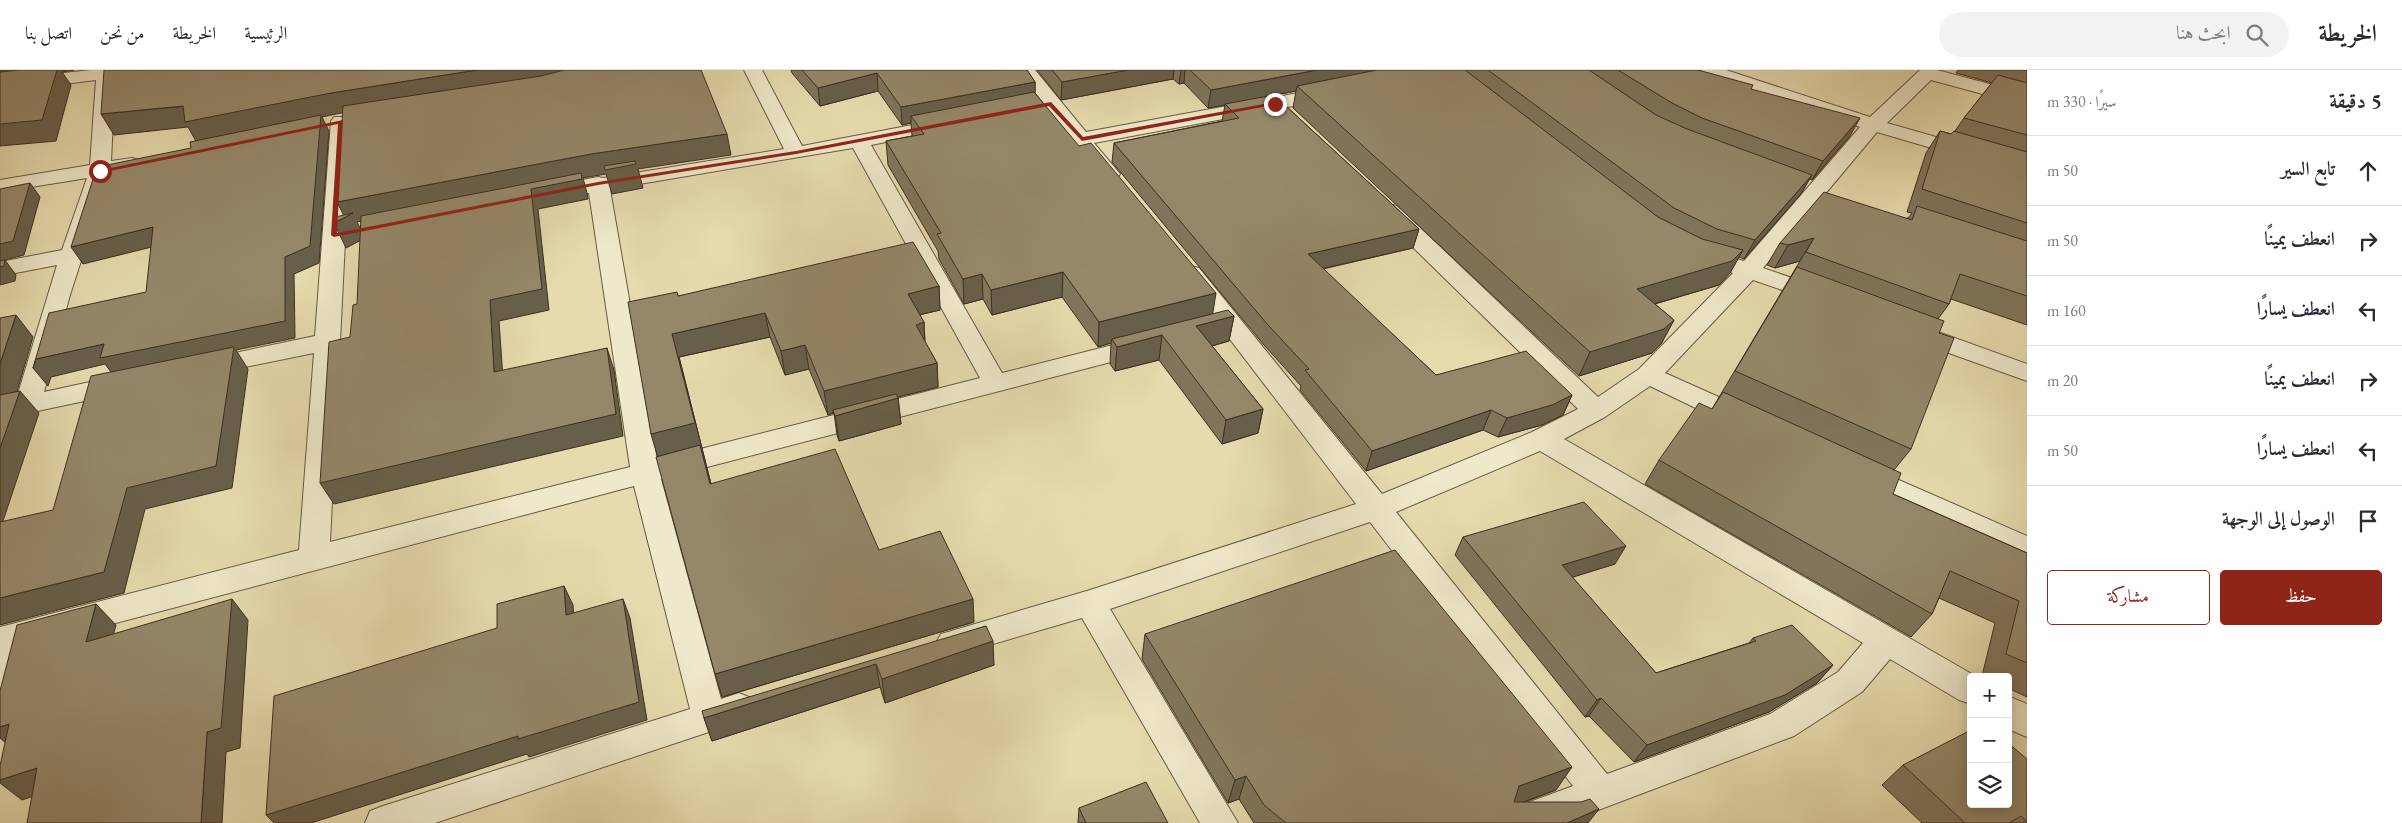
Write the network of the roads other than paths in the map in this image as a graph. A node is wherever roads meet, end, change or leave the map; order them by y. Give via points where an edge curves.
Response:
1 (139, 70) edge
2 (753, 70) edge
3 (1026, 70) edge
4 (1708, 70) edge
5 (1925, 71) edge
6 (106, 72) edge
7 (0, 86) edge
8 (1349, 89) edge
9 (2027, 100) edge
10 (965, 120) edge
11 (341, 122) edge
12 (1873, 125) junction
13 (1082, 140) junction
14 (860, 141) junction
15 (796, 152) junction
16 (146, 162) edge
17 (2027, 170) edge
18 (100, 171) junction
19 (598, 183) junction
20 (0, 186) edge
21 (1125, 193) edge
22 (528, 197) edge
23 (1374, 198) edge
24 (1175, 253) edge
25 (70, 255) junction
26 (1716, 260) edge
27 (0, 269) edge
28 (1750, 269) junction
29 (1842, 304) edge
30 (1230, 323) junction
31 (1898, 325) edge
32 (1202, 330) edge
33 (1174, 337) edge
34 (327, 342) junction
35 (182, 372) edge
36 (2027, 373) edge
37 (1648, 375) junction
38 (144, 380) edge
39 (995, 383) junction
40 (28, 404) junction
41 (0, 410) edge
42 (1596, 411) junction
43 (1774, 433) edge
44 (1542, 439) junction
45 (1837, 462) edge
46 (645, 473) junction
47 (1377, 508) junction
48 (2027, 549) edge
49 (314, 558) junction
50 (1090, 603) junction
51 (6, 639) edge
52 (1885, 641) junction
53 (929, 650) edge
54 (0, 679) edge
55 (1967, 688) edge
56 (767, 700) edge
57 (2012, 713) edge
58 (710, 717) junction
59 (2027, 722) edge
60 (1600, 793) junction
61 (383, 823) edge
62 (1220, 823) edge
63 (1518, 823) edge

1 - 6 street
2 - 15 street
3 - 13 street via 1041,106
4 - 12 street
5 - 9 street
5 - 12 street
6 - 7 street
6 - 18 street
8 - 13 street via 1282,111
10 - 14 street
11 - 34 street via 344,233
12 - 17 street
12 - 28 street
13 - 21 street
14 - 15 street
14 - 39 street
15 - 19 street
16 - 18 street
18 - 20 street
18 - 25 street
19 - 22 street
19 - 46 street
23 - 42 street
24 - 30 street
25 - 27 street
25 - 40 street
26 - 28 street
28 - 29 street
28 - 37 street
30 - 32 street
30 - 47 street
31 - 36 street
33 - 39 street
34 - 35 street
34 - 49 street
37 - 42 street
37 - 43 street
38 - 40 street
39 - 46 street
40 - 41 street
42 - 44 street
44 - 47 street
44 - 52 street
45 - 48 street
46 - 49 street
46 - 58 street
47 - 50 street
47 - 60 street
49 - 51 street
50 - 53 street
50 - 62 street
51 - 54 street
52 - 55 street
52 - 60 street via 1850,682 1782,725
56 - 58 street
57 - 59 street
58 - 61 street
60 - 63 street

